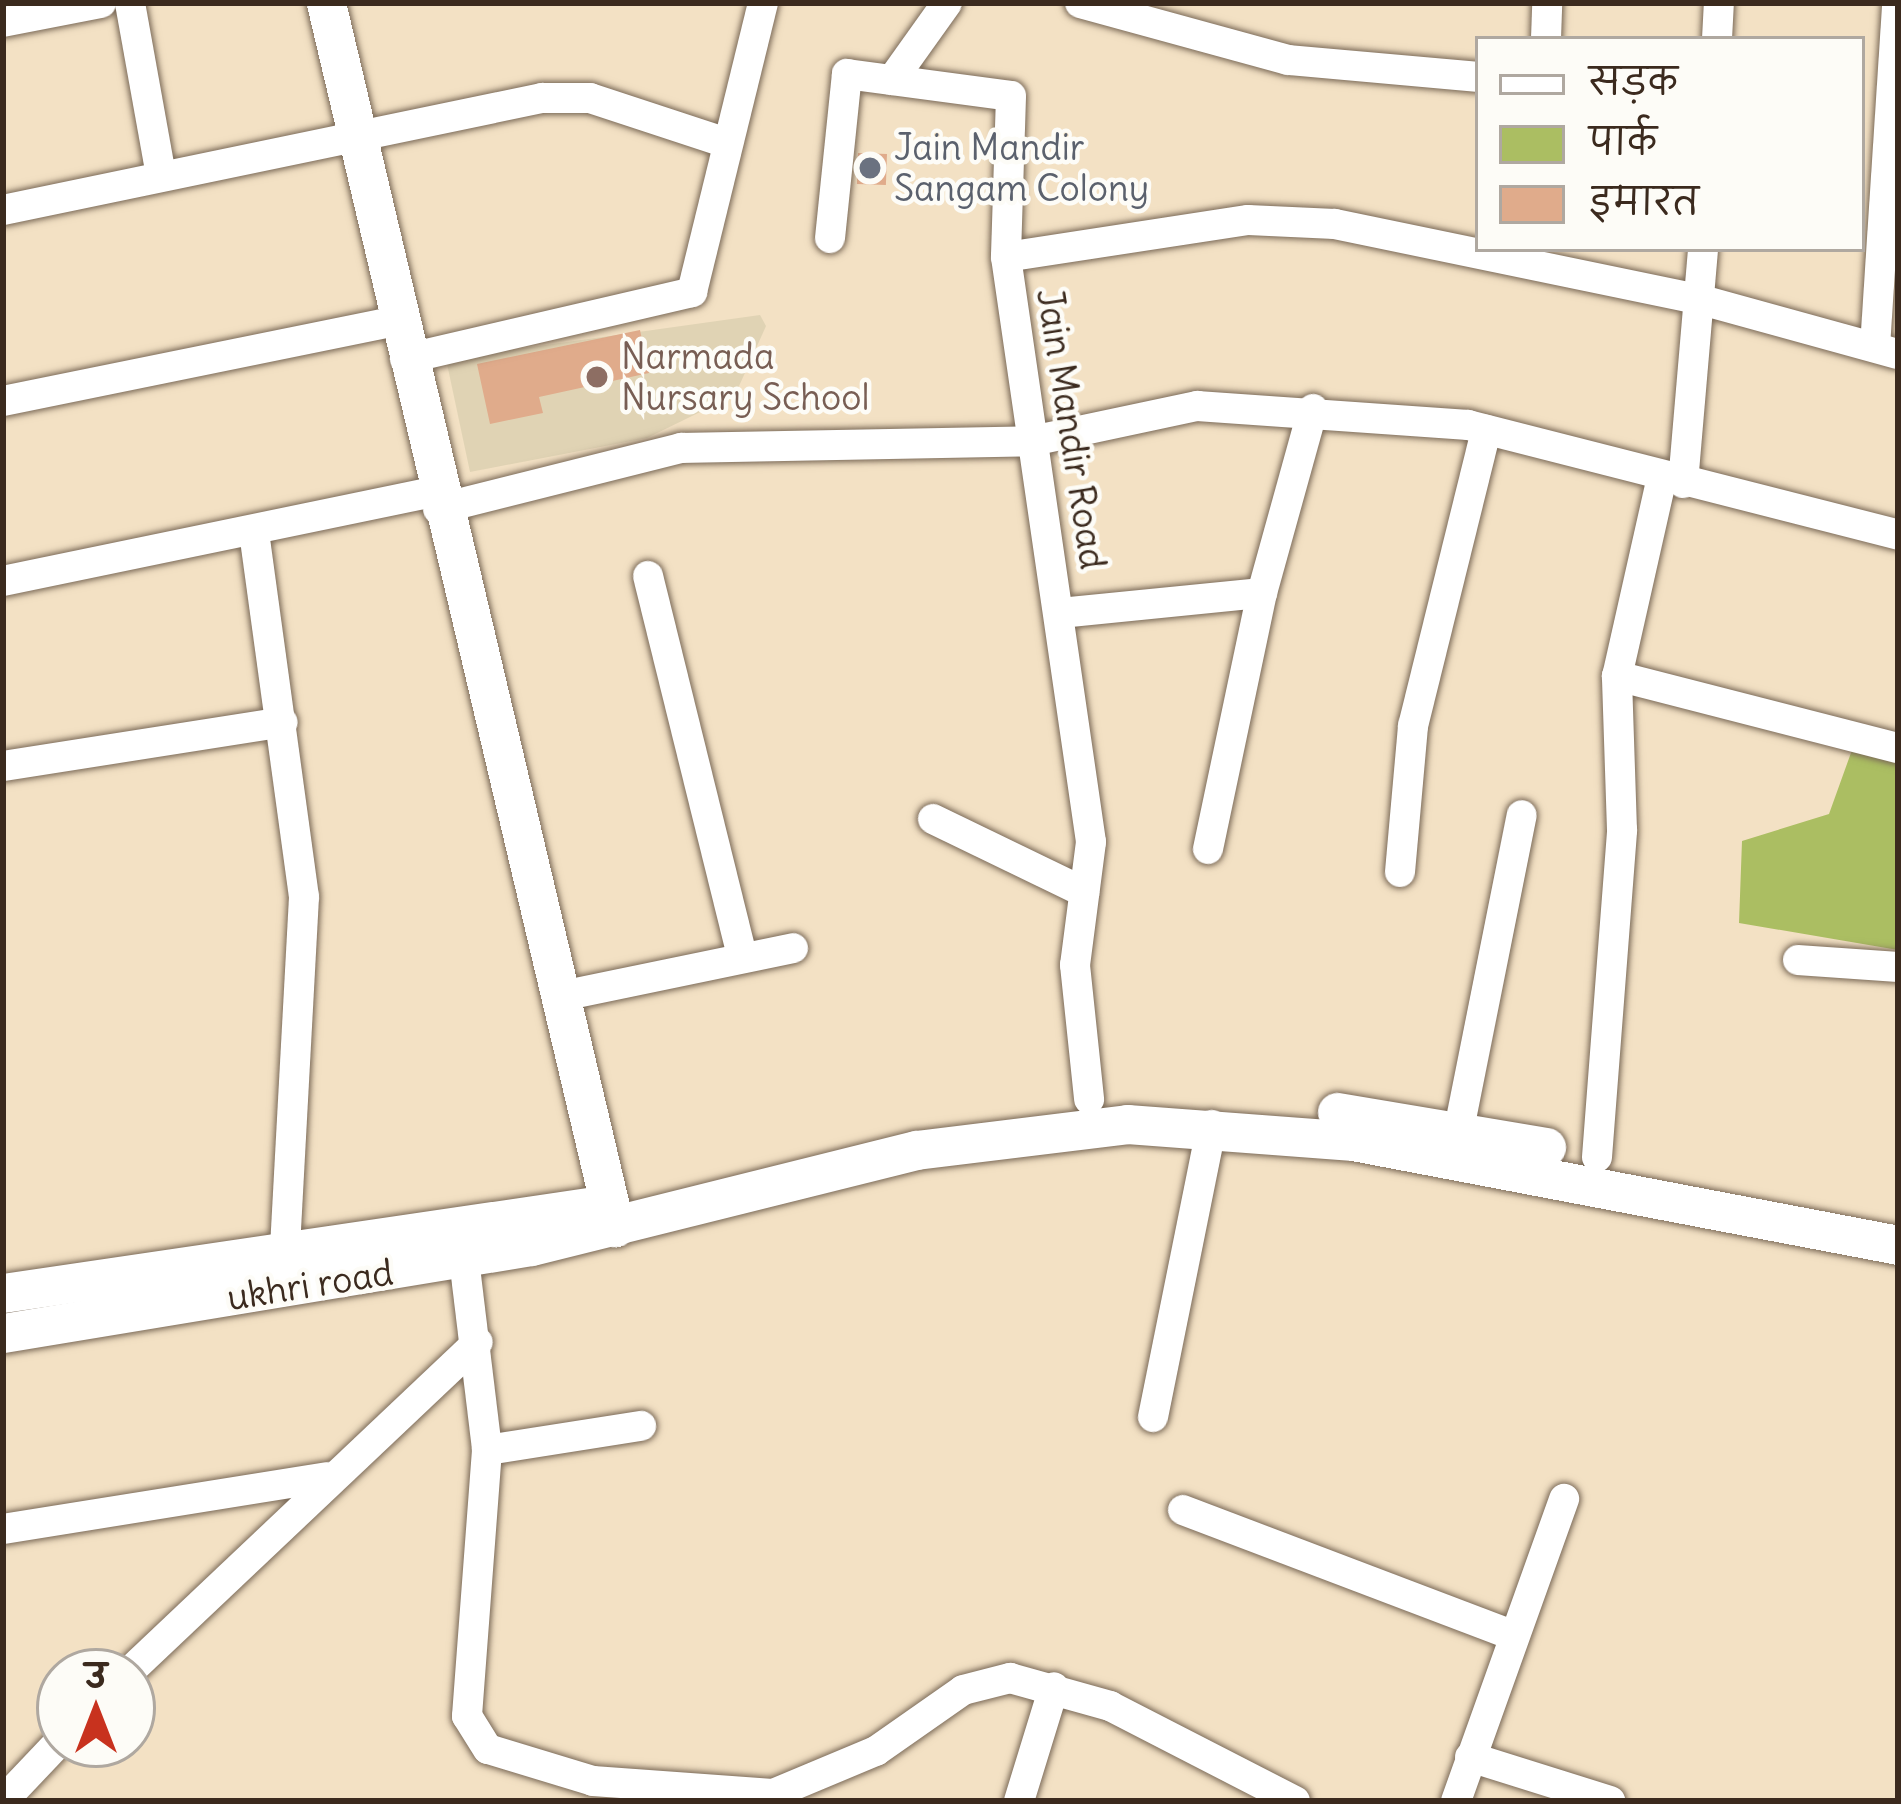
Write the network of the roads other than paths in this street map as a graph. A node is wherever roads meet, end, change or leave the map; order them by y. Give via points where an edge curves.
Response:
1 (101, 3) edge
2 (130, 3) edge
3 (763, 3) edge
4 (947, 3) edge
5 (1080, 3) edge
6 (1547, 3) edge
7 (1719, 3) edge
8 (1898, 3) edge
9 (332, 4) edge
10 (3, 22) edge
11 (1546, 36) edge
12 (1718, 36) edge
13 (1475, 77) edge
14 (892, 80) junction
15 (356, 134) junction
16 (727, 143) junction
17 (160, 176) junction
18 (3, 210) edge
19 (830, 238) dead end
20 (1702, 252) edge
21 (1006, 257) junction
22 (1698, 299) junction
23 (401, 340) junction
24 (1886, 351) edge
25 (3, 401) edge
26 (1313, 409) junction
27 (1486, 430) junction
28 (1032, 441) junction
29 (1672, 480) junction
30 (436, 501) junction
31 (254, 532) junction
32 (1898, 535) edge
33 (648, 576) dead end
34 (3, 581) edge
35 (1262, 593) junction
36 (1060, 613) junction
37 (1616, 676) junction
38 (283, 722) junction
39 (1898, 748) edge
40 (3, 766) edge
41 (1522, 815) dead end
42 (933, 819) dead end
43 (1208, 849) dead end
44 (1400, 872) dead end
45 (1084, 892) junction
46 (794, 948) dead end
47 (741, 953) junction
48 (1798, 960) dead end
49 (1898, 967) edge
50 (557, 997) junction
51 (1089, 1099) junction
52 (1212, 1125) junction
53 (1459, 1130) junction
54 (1597, 1157) junction
55 (612, 1215) junction
56 (1898, 1217) edge
57 (1898, 1245) edge
58 (285, 1252) junction
59 (464, 1259) junction
60 (3, 1293) edge
61 (3, 1333) edge
62 (478, 1342) junction
63 (1153, 1417) dead end
64 (641, 1426) dead end
65 (487, 1450) junction
66 (327, 1477) junction
67 (1564, 1499) dead end
68 (1183, 1510) dead end
69 (3, 1529) edge
70 (1509, 1634) junction
71 (153, 1648) edge
72 (1054, 1687) junction
73 (1470, 1756) junction
74 (36, 1766) edge
75 (3, 1801) edge
76 (1019, 1801) edge
77 (1295, 1801) edge
78 (1456, 1801) edge
79 (1610, 1801) edge

1 - 10 street
2 - 17 street
3 - 16 street
4 - 14 street
5 - 13 street via 1288,60
6 - 11 street
7 - 12 street
8 - 24 street
9 - 15 street
14 - 19 street, Jain Mandir Road via 847,74
14 - 21 street, Jain Mandir Road via 1011,96
15 - 16 street via 590,98
15 - 17 street
15 - 23 street
16 - 23 street via 692,292
17 - 18 street
20 - 22 street
21 - 22 street via 1248,220 1335,224
21 - 28 street, Jain Mandir Road
22 - 24 street
22 - 29 street
23 - 25 street
23 - 30 street
26 - 27 street
26 - 28 street via 1197,406
26 - 35 street
27 - 29 street
27 - 44 street via 1413,726
28 - 30 street via 681,448
28 - 36 street, Jain Mandir Road
29 - 32 street
29 - 37 street
30 - 31 street
30 - 50 street
31 - 34 street
31 - 38 street
33 - 47 street
35 - 36 street
35 - 43 street
36 - 45 street, Jain Mandir Road via 1090,842
37 - 39 street
37 - 54 street via 1622,830
38 - 40 street
38 - 58 street via 304,897
41 - 53 street
42 - 45 street
45 - 51 street, Jain Mandir Road via 1075,965
46 - 47 street
47 - 50 street
48 - 49 street
50 - 55 street
51 - 53 street via 1209,1100
51 - 55 street via 918,1124
52 - 55 street via 939,1146
52 - 57 street via 1518,1168
52 - 63 street
53 - 54 street
54 - 56 street
55 - 58 street
55 - 59 street, ukhri road
58 - 60 street
59 - 61 street, ukhri road
59 - 62 street
62 - 65 street
62 - 66 street
64 - 65 street
65 - 72 street via 467,1716 488,1749 593,1781 773,1794 876,1751 963,1690 1010,1678
66 - 69 street
66 - 71 street
67 - 70 street
68 - 70 street
70 - 73 street
72 - 76 street
72 - 77 street
73 - 78 street
73 - 79 street
74 - 75 street

